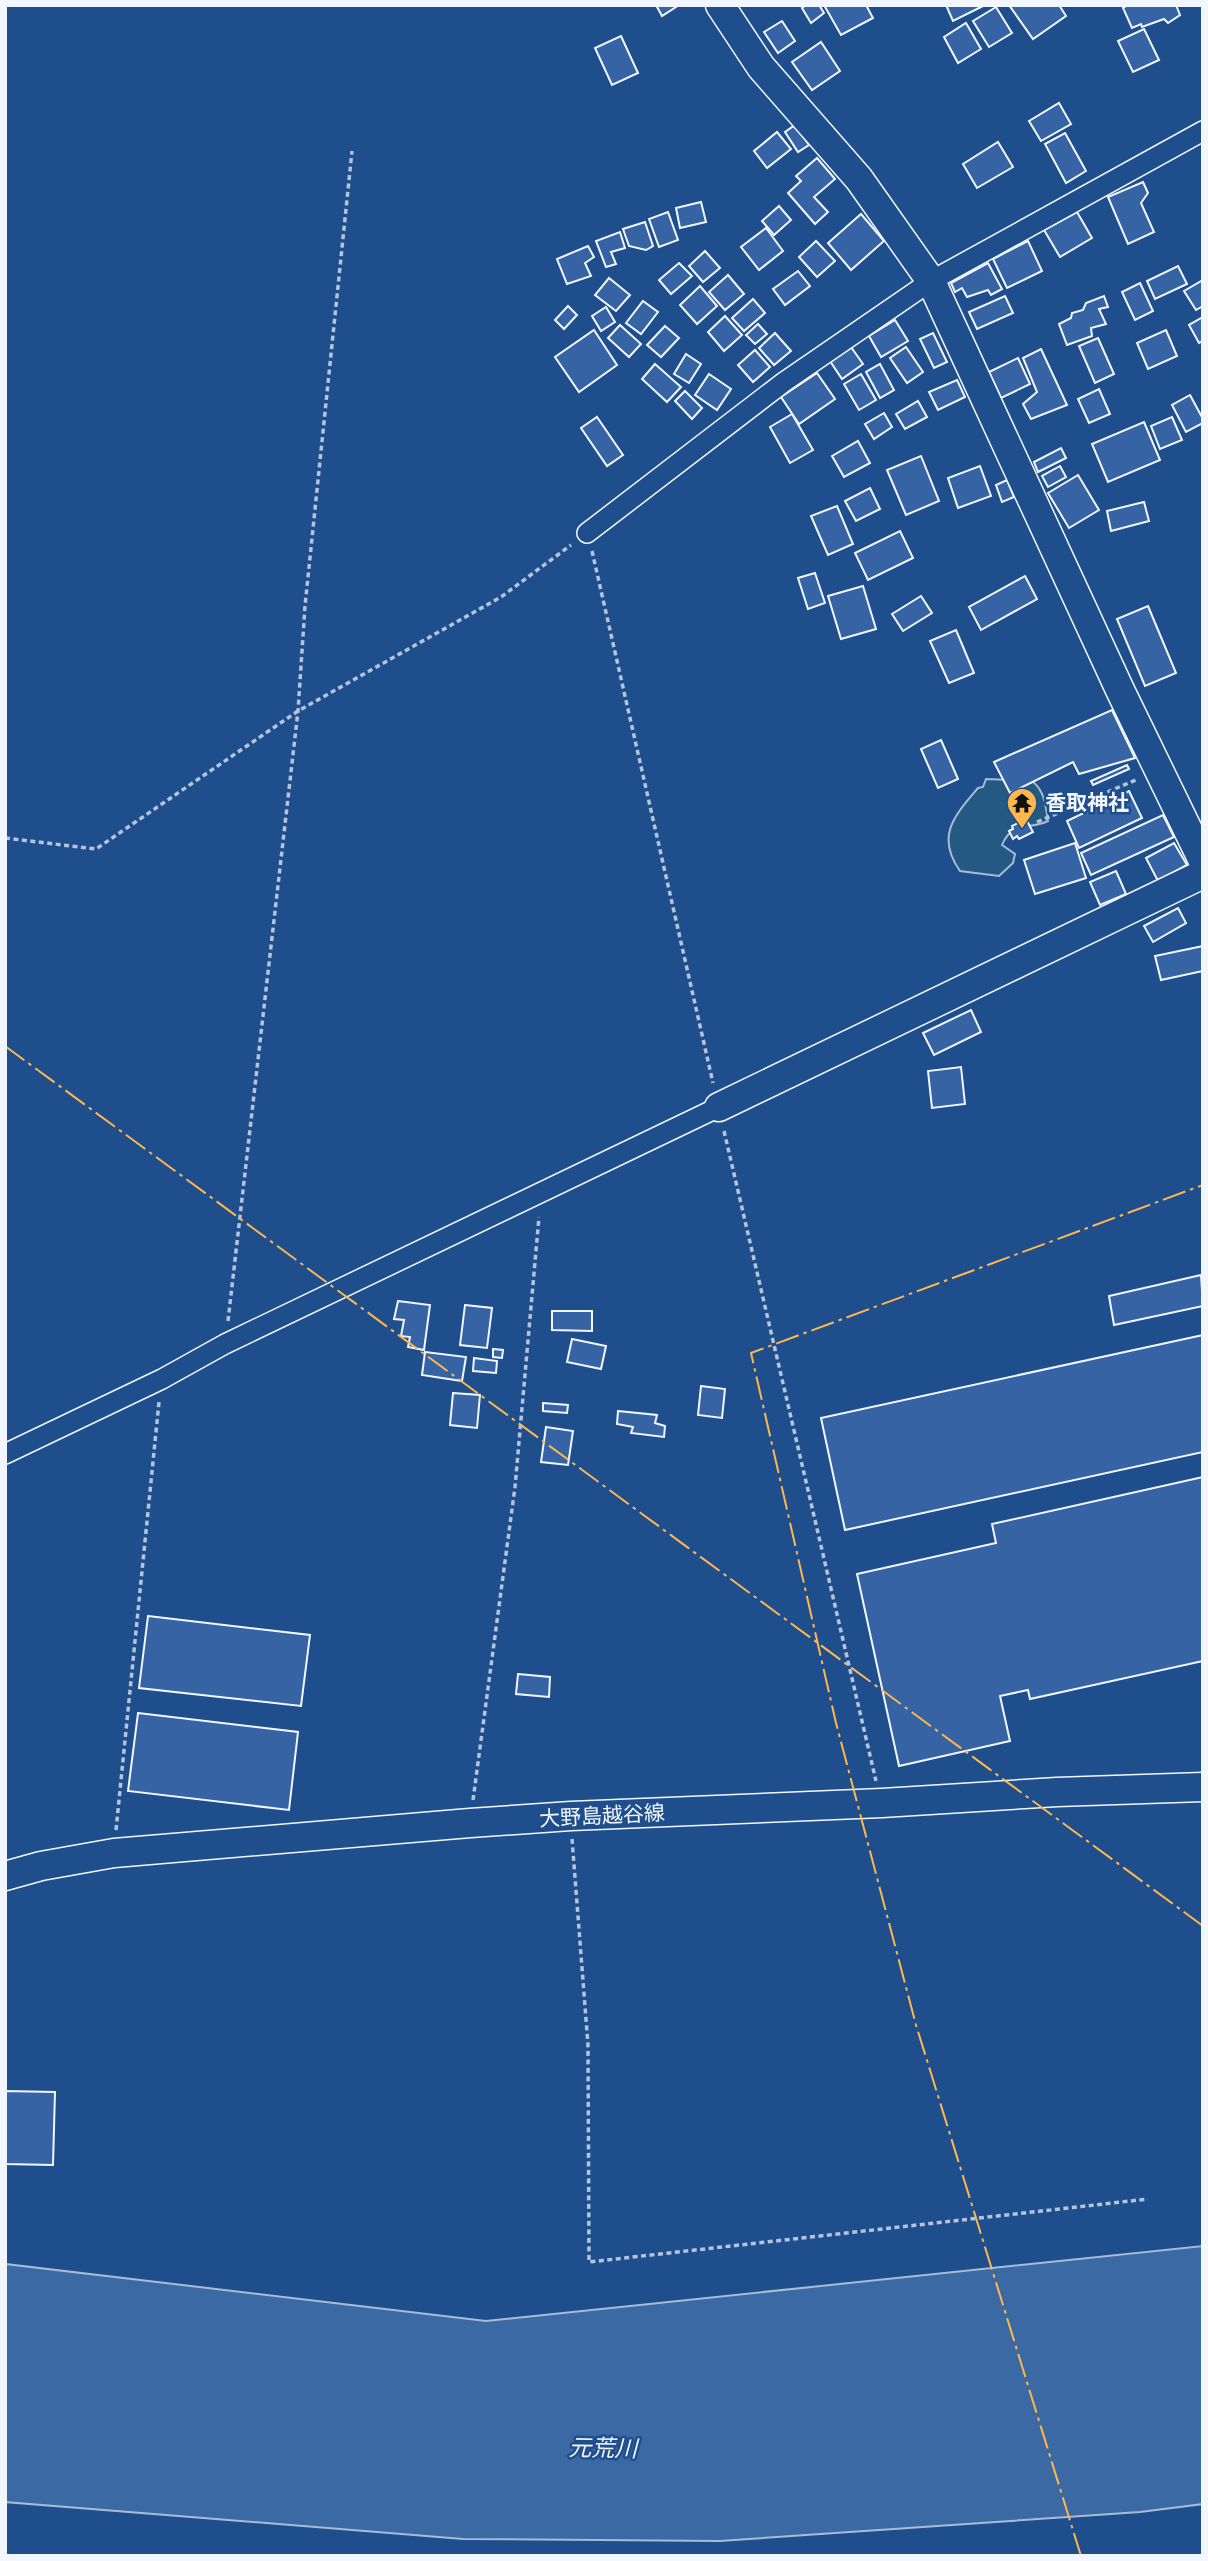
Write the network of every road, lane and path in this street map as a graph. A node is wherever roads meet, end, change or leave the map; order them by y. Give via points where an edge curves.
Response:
1 (720, 5) edge
2 (1203, 131) edge
3 (352, 150) dead end
4 (931, 281) junction
5 (587, 533) junction
6 (298, 711) junction
7 (1159, 770) junction
8 (1037, 822) dead end
9 (5, 838) edge
10 (1203, 861) edge
11 (1203, 874) edge
12 (719, 1107) junction
13 (541, 1195) junction
14 (225, 1344) junction
15 (162, 1379) junction
16 (5, 1454) edge
17 (1203, 1787) edge
18 (882, 1803) junction
19 (570, 1816) junction
20 (470, 1823) junction
21 (114, 1853) junction
22 (5, 1876) edge
23 (1148, 2199) dead end

1 - 4 street via 761,66 859,179
2 - 4 street
3 - 6 path
4 - 5 street via 784,382
4 - 7 street
5 - 6 path via 501,597
5 - 12 path
6 - 9 path via 96,849
6 - 14 path
7 - 8 path
7 - 10 street
11 - 12 street
12 - 13 street
12 - 18 path
13 - 14 street
13 - 20 path via 515,1487
14 - 15 street
15 - 16 street
15 - 21 path
17 - 18 street, 大野島越谷線
18 - 19 street, 大野島越谷線
19 - 20 street, 大野島越谷線
19 - 23 path via 588,2045 589,2262
20 - 21 street, 大野島越谷線
21 - 22 street, 大野島越谷線

